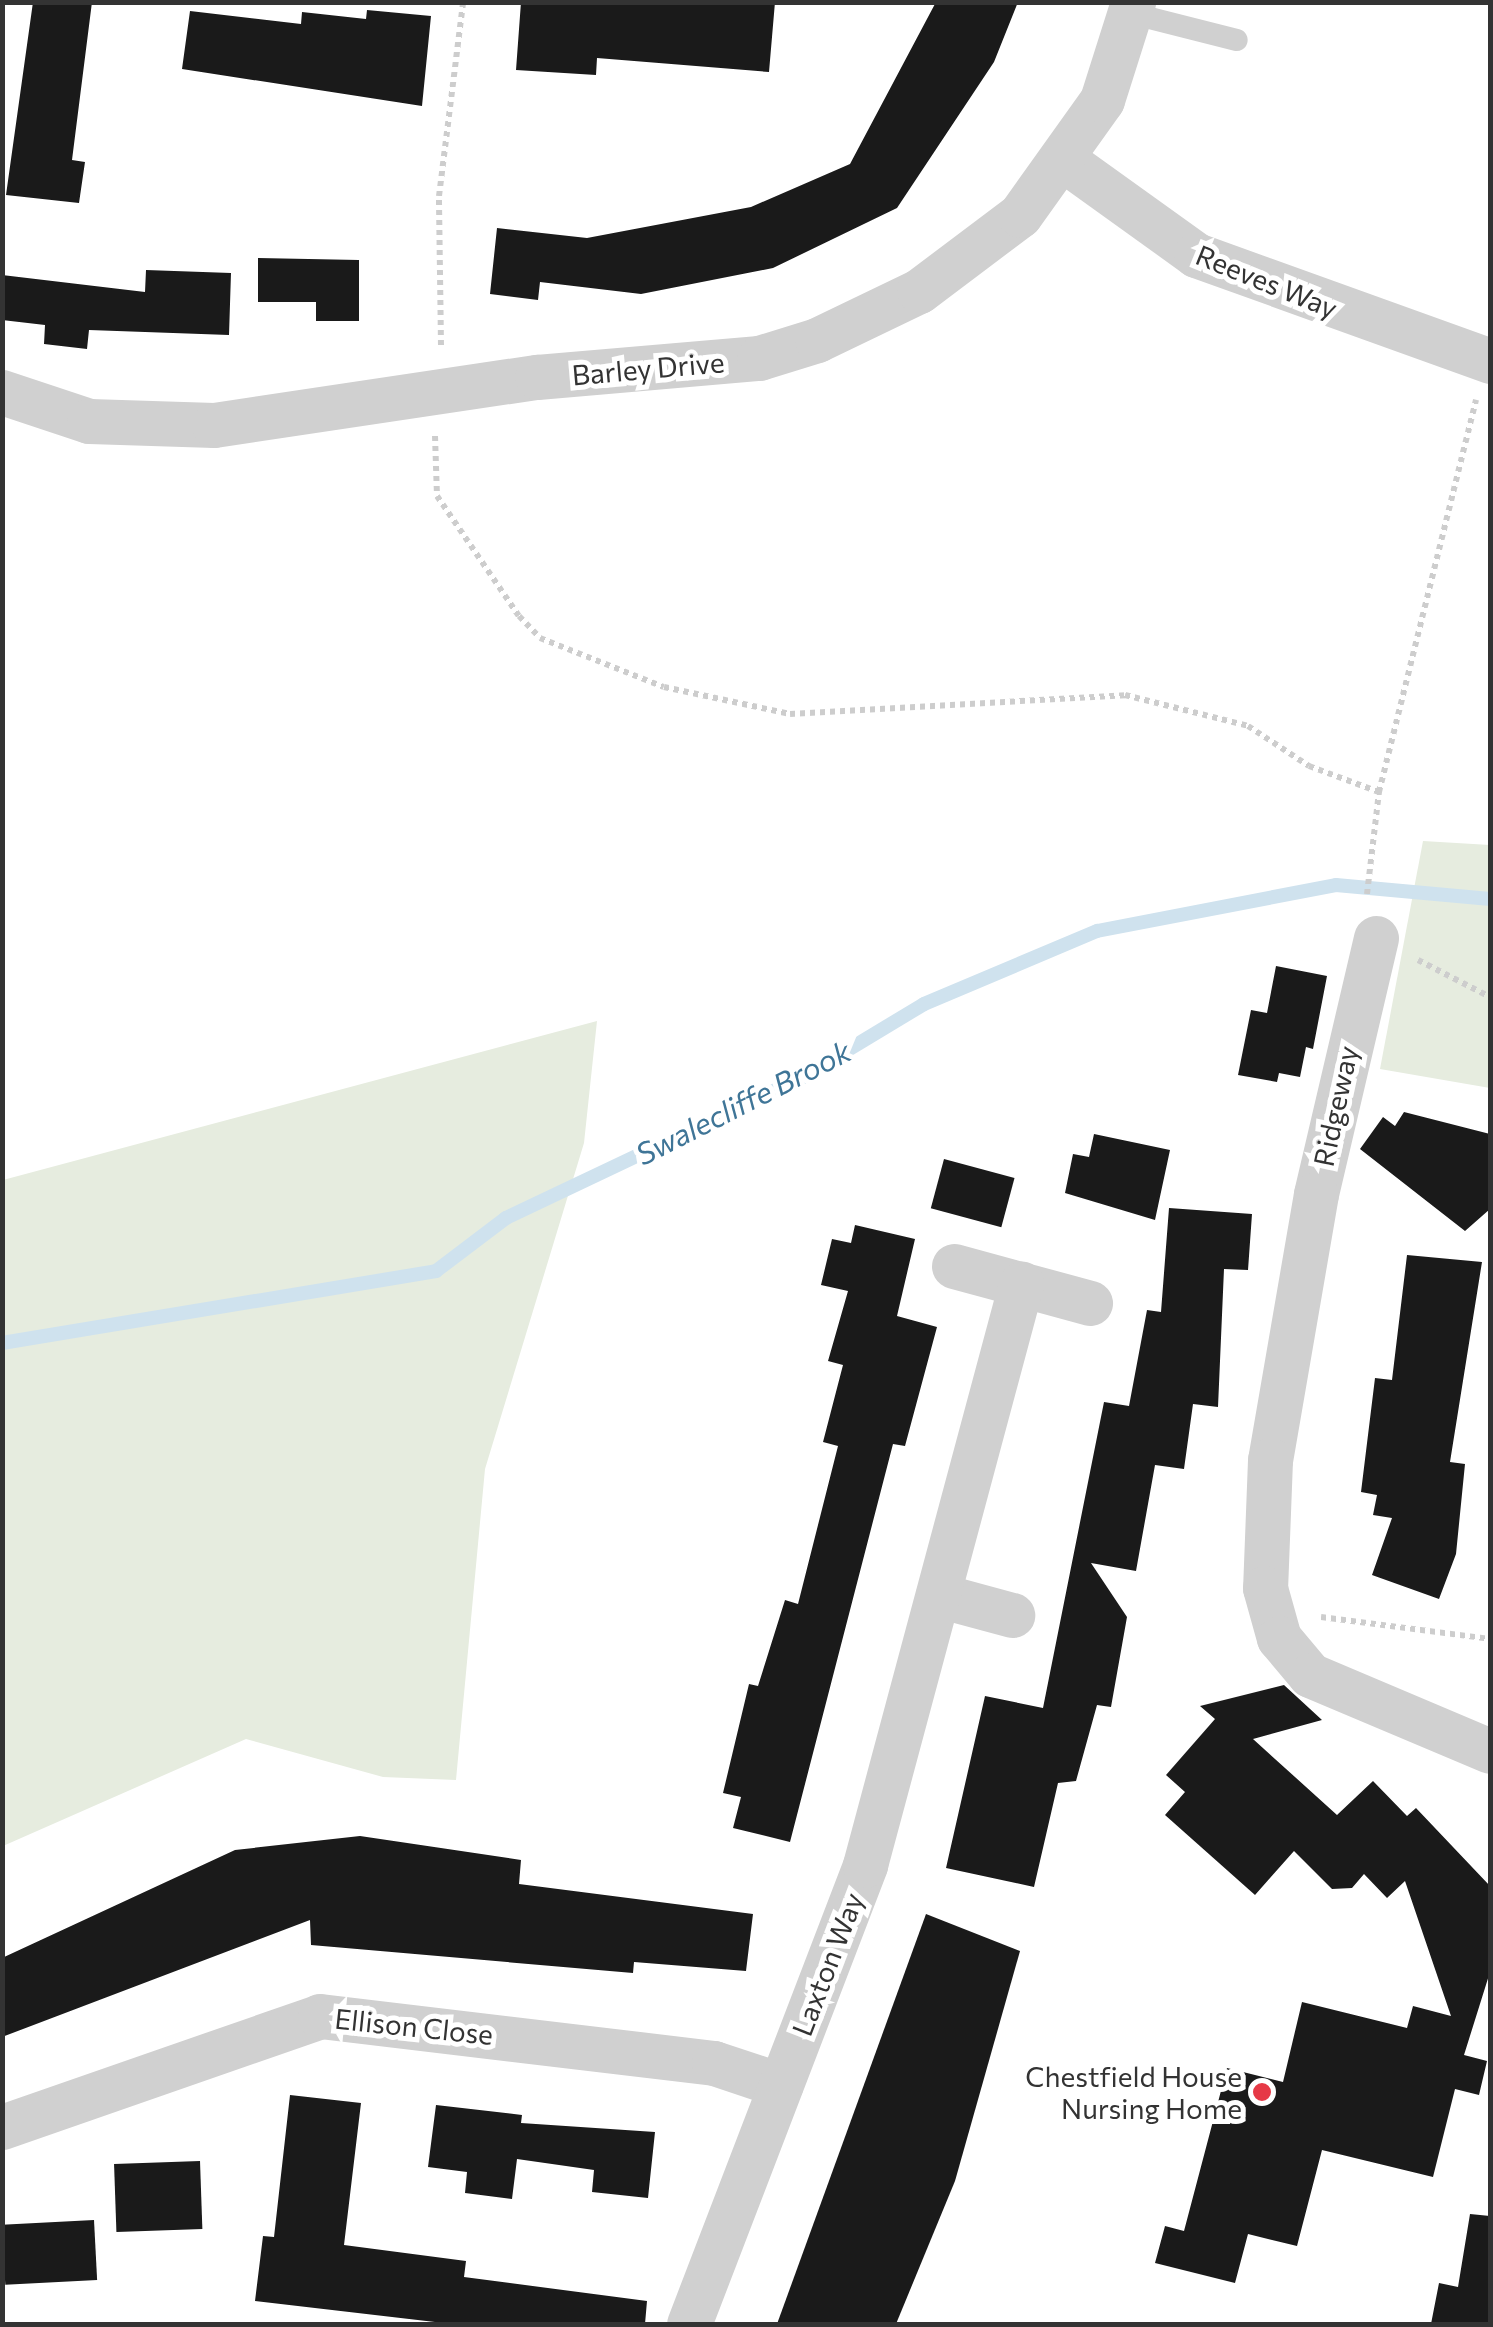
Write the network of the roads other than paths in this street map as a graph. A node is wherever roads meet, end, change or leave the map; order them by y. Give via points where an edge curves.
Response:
1 (1132, 8) edge
2 (1237, 40) dead end
3 (1064, 160) junction
4 (1487, 360) edge
5 (2, 392) edge
6 (1376, 938) road end
7 (954, 1266) dead end
8 (1021, 1284) junction
9 (1090, 1303) dead end
10 (938, 1596) junction
11 (1012, 1614) dead end
12 (1490, 1751) edge
13 (780, 2086) junction
14 (2, 2127) edge
15 (688, 2324) edge

1 - 2 lane
1 - 3 street, Barley Drive via 1102,100
3 - 4 street, Reeves Way via 1196,255
3 - 5 street, Barley Drive via 1020,214 971,254 872,318 759,358 214,425 89,421 23,406
6 - 12 street, Ridgeway via 1323,1160 1270,1460 1262,1558 1279,1638 1331,1690
7 - 8 street
8 - 9 street
8 - 10 street, Laxton Way
10 - 11 street
10 - 13 street, Laxton Way via 866,1865
13 - 14 street, Ellison Close via 714,2062 320,2016
13 - 15 street, Laxton Way

